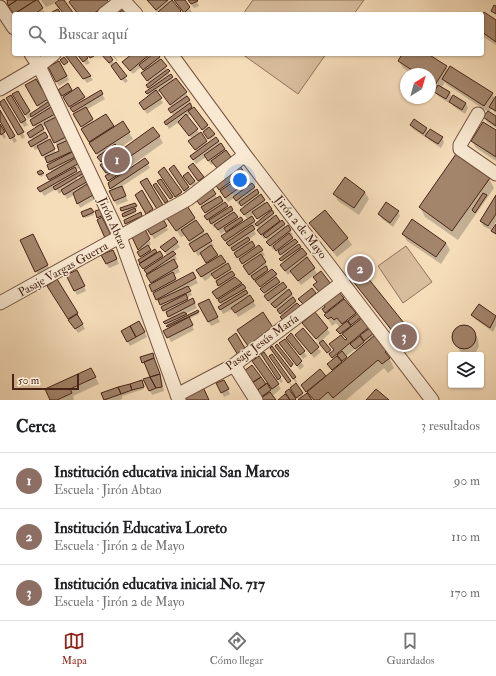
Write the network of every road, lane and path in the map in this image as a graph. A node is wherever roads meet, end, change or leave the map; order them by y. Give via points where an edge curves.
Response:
1 (122, 0) edge
2 (0, 7) edge
3 (107, 12) edge
4 (134, 12) edge
5 (12, 25) edge
6 (32, 56) edge
7 (52, 56) edge
8 (172, 56) edge
9 (39, 66) junction
10 (0, 89) edge
11 (478, 114) dead end
12 (245, 154) junction
13 (496, 174) edge
14 (120, 237) junction
15 (343, 282) junction
16 (0, 303) edge
17 (234, 365) junction
18 (178, 398) edge
19 (256, 400) edge
20 (432, 400) edge

1 - 3 street
1 - 4 street
2 - 5 street
6 - 9 street, Jirón Abtao
7 - 9 street
8 - 12 street, Jirón 2 de Mayo
9 - 10 street
9 - 14 street, Jirón Abtao
11 - 13 street via 460,149
12 - 14 street, Pasaje Vargas Guerra via 188,199
12 - 15 street, Jirón 2 de Mayo
14 - 16 street, Pasaje Vargas Guerra
14 - 18 street, Jirón Abtao
15 - 17 street, Pasaje Jesús María
15 - 20 street, Jirón 2 de Mayo
17 - 18 street, Pasaje Jesús María
17 - 19 street

